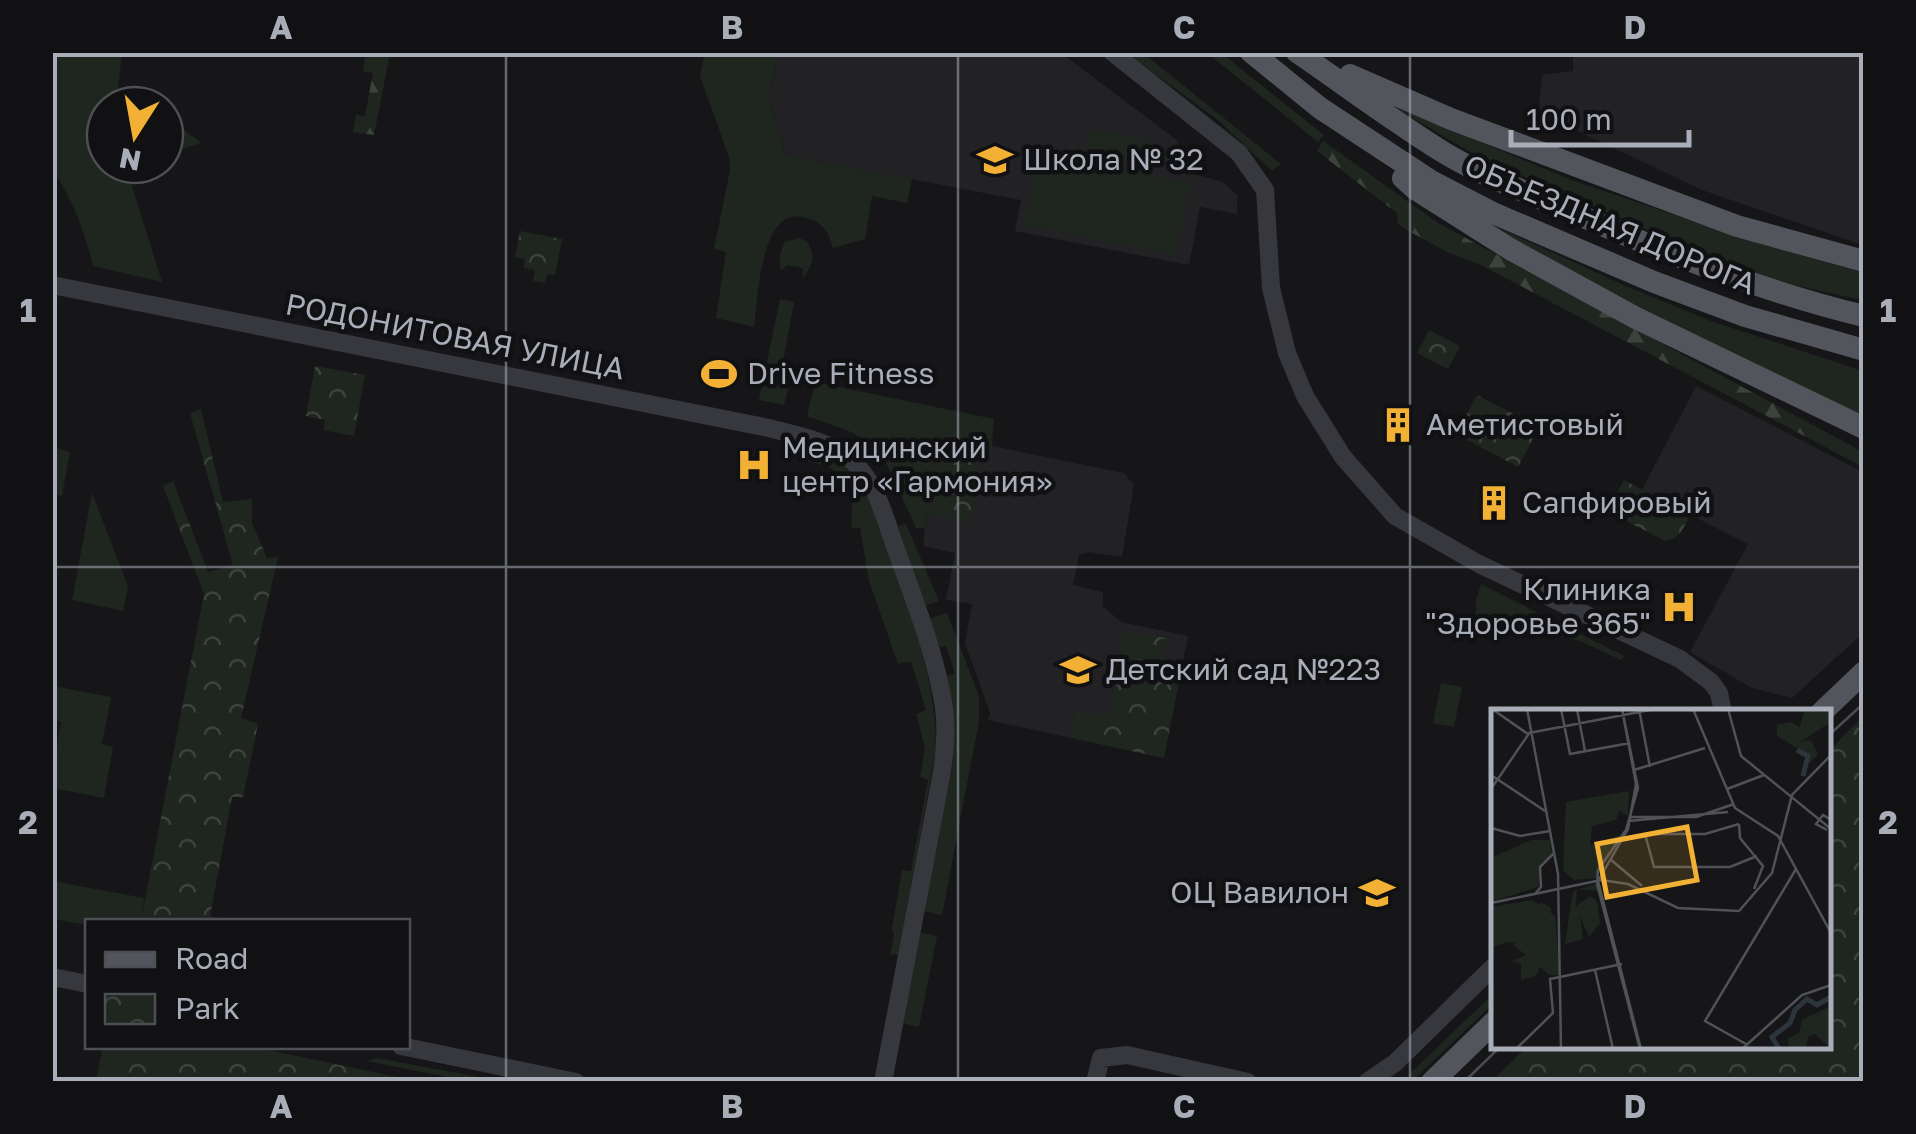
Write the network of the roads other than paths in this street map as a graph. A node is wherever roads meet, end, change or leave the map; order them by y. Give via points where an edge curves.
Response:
1 (1241, 52) edge
2 (1250, 52) edge
3 (1299, 52) edge
4 (1118, 56) edge
5 (1273, 72) junction
6 (1320, 108) junction
7 (1864, 261) edge
8 (52, 285) edge
9 (1864, 316) edge
10 (1864, 350) edge
11 (1864, 428) edge
12 (1864, 672) edge
13 (1722, 709) edge
14 (1825, 709) edge
15 (1491, 969) edge
16 (52, 977) edge
17 (85, 983) edge
18 (1491, 1025) edge
19 (410, 1048) edge
20 (576, 1082) edge
21 (883, 1082) edge
22 (1095, 1082) edge
23 (1248, 1082) edge
24 (1367, 1082) edge
25 (1432, 1082) edge

1 - 5 street
2 - 5 main road, ОБЪЕЗДНАЯ ДОРОГА
3 - 7 main road via 1528,149 1738,226
3 - 9 main road, ОБЪЕЗДНАЯ ДОРОГА via 1444,153 1507,184 1760,286
4 - 13 street via 1240,152 1265,190 1271,288 1287,352 1343,457 1395,516 1478,564 1680,659 1710,682
5 - 6 main road, ОБЪЕЗДНАЯ ДОРОГА
6 - 10 main road, ОБЪЕЗДНАЯ ДОРОГА via 1431,181 1510,220 1745,316
6 - 11 main road via 1414,189 1510,250
8 - 21 street, РОДОНИТОВАЯ УЛИЦА via 709,415 844,453 868,479 884,516 920,619 946,728
12 - 14 main road
15 - 24 street
16 - 17 street
18 - 25 main road
19 - 20 street
22 - 23 street via 1101,1058 1127,1055

